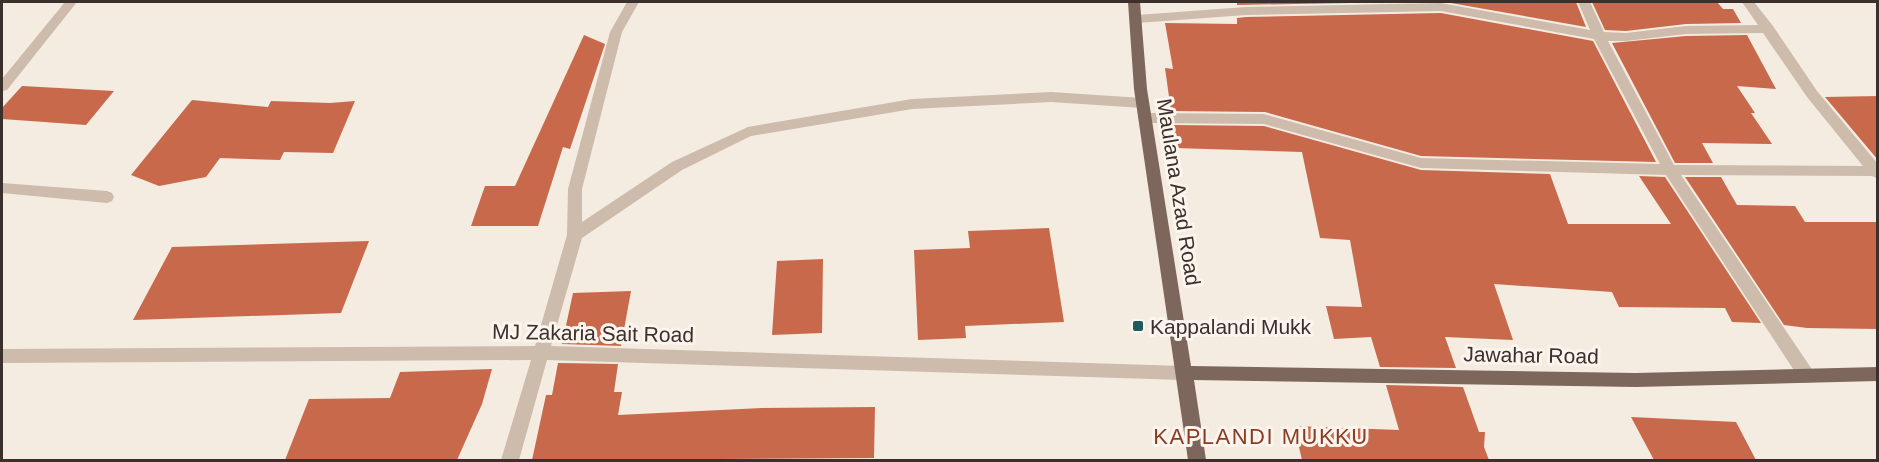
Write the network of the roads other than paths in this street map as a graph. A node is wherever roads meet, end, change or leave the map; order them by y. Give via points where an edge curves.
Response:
1 (71, 2) edge
2 (633, 2) edge
3 (1134, 2) edge
4 (1584, 2) edge
5 (1748, 2) edge
6 (1137, 19) junction
7 (1768, 29) junction
8 (1599, 36) junction
9 (2, 87) edge
10 (1142, 103) junction
11 (1146, 117) junction
12 (1670, 170) junction
13 (1876, 173) edge
14 (2, 188) edge
15 (107, 197) dead end
16 (575, 235) junction
17 (541, 353) junction
18 (2, 356) edge
19 (1183, 373) junction
20 (1878, 374) edge
21 (1807, 376) junction
22 (510, 460) edge
23 (1197, 460) edge

1 - 9 street
2 - 16 street via 616,32 575,189
3 - 6 main road, Maulana Azad Road
4 - 8 street
5 - 7 street
6 - 8 street via 1246,10 1441,7
6 - 10 main road, Maulana Azad Road
7 - 8 street
7 - 13 street via 1812,94
8 - 12 street
10 - 11 main road, Maulana Azad Road
10 - 16 street via 1051,97 912,104 748,132 677,166
11 - 12 street via 1264,119 1421,163
11 - 19 main road, Maulana Azad Road
12 - 13 street
12 - 21 street
14 - 15 street
16 - 17 street
17 - 18 street, MJ Zakaria Sait Road
17 - 19 street, MJ Zakaria Sait Road
17 - 22 street
19 - 21 main road, Jawahar Road via 1636,380
19 - 23 main road, Maulana Azad Road
20 - 21 main road, Jawahar Road

